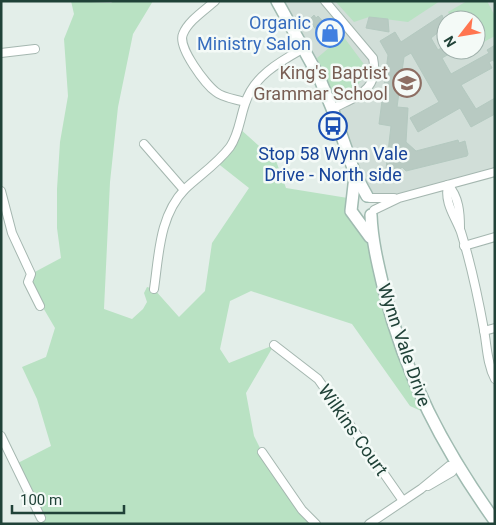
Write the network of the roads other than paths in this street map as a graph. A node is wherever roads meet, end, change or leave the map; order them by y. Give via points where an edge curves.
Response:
1 (215, 1) edge
2 (277, 1) edge
3 (325, 1) edge
4 (304, 48) junction
5 (35, 49) dead end
6 (1, 52) edge
7 (245, 102) junction
8 (332, 109) junction
9 (144, 144) dead end
10 (495, 172) edge
11 (355, 174) junction
12 (448, 185) junction
13 (184, 190) junction
14 (1, 191) edge
15 (369, 197) junction
16 (399, 198) junction
17 (354, 199) junction
18 (373, 212) junction
19 (358, 218) junction
20 (495, 237) edge
21 (372, 240) junction
22 (464, 246) junction
23 (154, 289) dead end
24 (40, 306) dead end
25 (495, 328) edge
26 (484, 331) junction
27 (274, 345) dead end
28 (495, 379) edge
29 (1, 436) edge
30 (262, 452) dead end
31 (456, 465) junction
32 (403, 501) junction
33 (41, 518) dead end
34 (495, 521) edge
35 (316, 524) edge
36 (369, 524) edge

1 - 7 street via 182,35 182,43 189,58 217,93
2 - 4 main road
3 - 8 street via 373,58 375,68 373,80 365,91
4 - 7 street via 279,62 260,78
4 - 8 main road
5 - 6 street
7 - 13 street via 231,146
8 - 11 main road
9 - 13 street
10 - 12 street
11 - 15 main road
11 - 17 main road
12 - 16 street
12 - 22 street via 446,194
13 - 23 street via 162,226
14 - 24 street via 12,233 32,274 28,282
15 - 16 street
15 - 17 main road via 360,195
15 - 18 main road via 374,203
16 - 18 street
17 - 19 main road via 351,211
18 - 19 main road via 365,219
18 - 21 main road, Wynn Vale Drive
19 - 21 main road, Wynn Vale Drive
20 - 22 street
21 - 31 main road, Wynn Vale Drive via 409,370
22 - 26 street
25 - 26 street
26 - 28 street
27 - 32 street, Wilkins Court via 318,379
29 - 33 street
30 - 35 street via 302,510
31 - 32 street via 449,466
31 - 34 main road, Wynn Vale Drive
32 - 36 street

